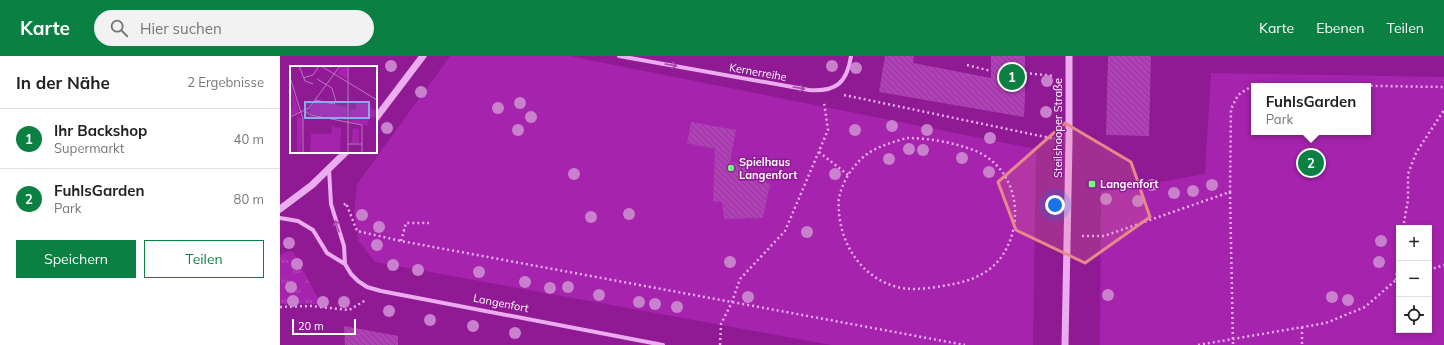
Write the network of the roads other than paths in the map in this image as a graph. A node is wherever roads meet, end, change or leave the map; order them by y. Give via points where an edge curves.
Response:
1 (423, 56) edge
2 (618, 56) edge
3 (851, 56) edge
4 (1069, 56) edge
5 (377, 117) edge
6 (345, 153) edge
7 (329, 169) junction
8 (280, 210) edge
9 (280, 218) edge
10 (345, 264) junction
11 (664, 345) edge
12 (1065, 345) edge

1 - 5 street
2 -> 3 street, Kernerreihe via 823,91 837,85 844,78
4 - 12 street, Steilshooper Straße
6 - 7 street
7 - 8 street
10 -> 7 street via 344,246 333,214 329,191
9 - 10 street, Langenfort via 298,222 313,230 327,253
10 - 11 street, Langenfort via 358,281 381,291

